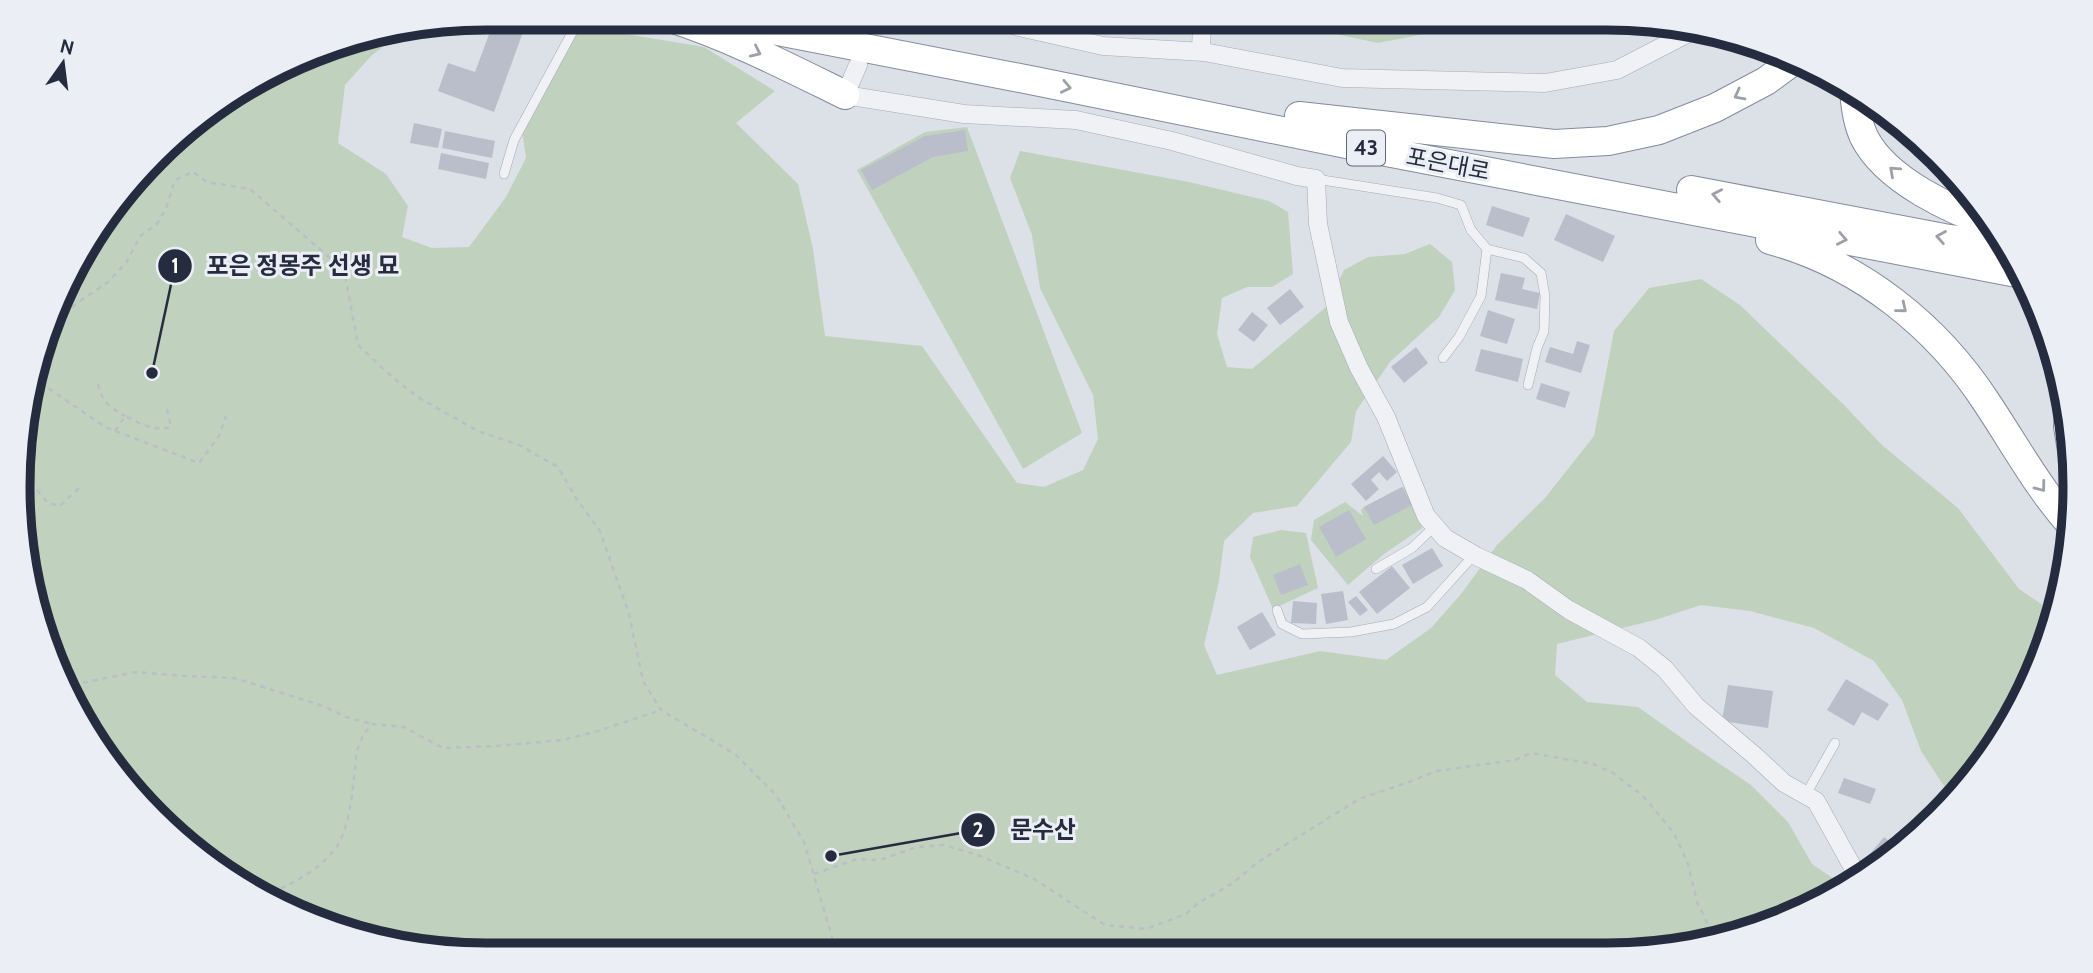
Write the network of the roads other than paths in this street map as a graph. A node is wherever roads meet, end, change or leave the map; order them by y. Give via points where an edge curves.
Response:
1 (574, 30) edge
2 (704, 30) edge
3 (774, 30) edge
4 (876, 30) edge
5 (1032, 30) edge
6 (1202, 30) edge
7 (1682, 37) edge
8 (1201, 52) junction
9 (858, 65) tunnel mouth
10 (1785, 67) edge
11 (845, 95) junction
12 (1855, 104) edge
13 (1299, 116) junction
14 (504, 174) dead end
15 (1316, 179) junction
16 (1540, 181) junction
17 (1977, 219) edge
18 (1994, 246) edge
19 (1487, 248) junction
20 (2009, 272) edge
21 (1443, 358) dead end
22 (1528, 385) dead end
23 (2062, 513) edge
24 (1435, 526) junction
25 (1474, 555) junction
26 (1376, 569) dead end
27 (1277, 610) dead end
28 (1835, 743) dead end
29 (1815, 801) junction
30 (1854, 870) edge

1 - 14 lane via 514,140
2 -> 11 highway
3 -> 16 highway, 포은대로 / 43
4 - 13 highway, 포은대로 / 43
5 - 8 street via 1103,46
6 - 8 street
7 - 8 street via 1617,70 1545,83 1342,78
9 - 11 street
10 -> 13 highway via 1715,108 1659,130 1608,141 1553,144
11 - 15 street via 964,114 1076,120
17 -> 12 highway via 1937,201 1883,162 1865,138
18 -> 13 highway, 포은대로 / 43
15 - 19 lane via 1461,205 1471,230
15 - 24 street via 1318,223 1339,322 1426,516
16 -> 20 highway, 포은대로 / 43
16 -> 23 highway via 1785,244 1862,280 1898,304 1956,362
19 - 21 lane via 1481,296
19 - 22 lane via 1524,258 1541,273 1544,331
24 - 25 street via 1445,538
24 - 26 lane via 1412,548
25 - 27 lane via 1427,607 1394,624 1302,634 1282,624
25 - 29 street via 1527,580 1569,610 1639,648 1665,669 1696,706 1784,783
28 - 29 lane via 1809,789
29 - 30 street

